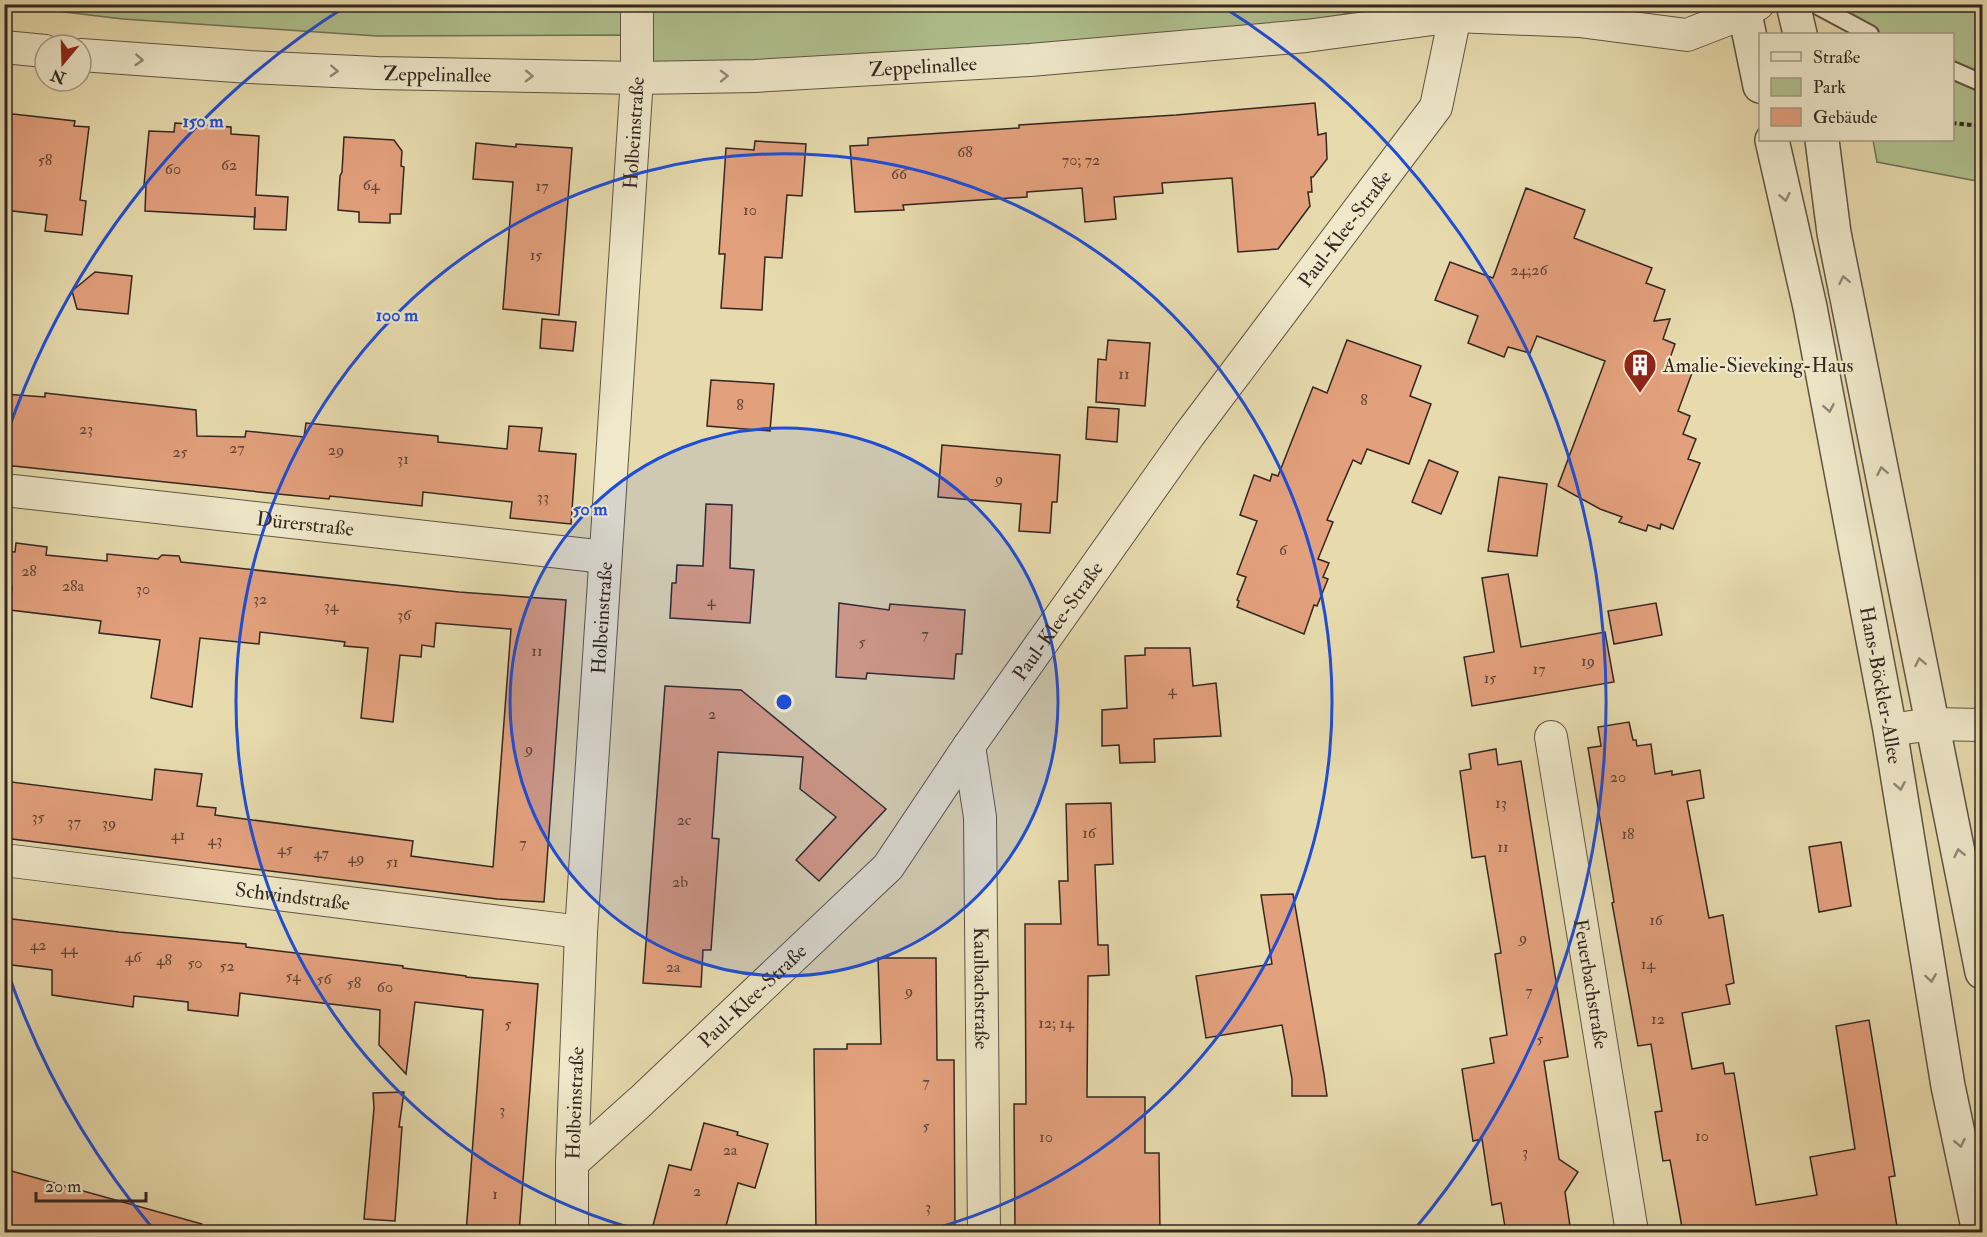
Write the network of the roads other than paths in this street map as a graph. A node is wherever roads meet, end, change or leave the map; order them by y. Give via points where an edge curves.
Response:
1 (637, 4) edge
2 (1793, 4) edge
3 (1814, 4) edge
4 (1748, 7) edge
5 (1455, 16) junction
6 (1800, 33) edge
7 (1868, 33) edge
8 (4, 47) edge
9 (33, 50) edge
10 (93, 56) edge
11 (1954, 70) edge
12 (1759, 74) edge
13 (637, 78) junction
14 (1983, 82) edge
15 (1772, 141) edge
16 (1822, 141) edge
17 (4, 490) edge
18 (605, 557) junction
19 (1932, 724) junction
20 (1983, 725) edge
21 (1890, 730) junction
22 (1551, 737) dead end
23 (969, 746) junction
24 (4, 861) edge
25 (581, 932) junction
26 (1983, 972) edge
27 (572, 1163) junction
28 (572, 1233) edge
29 (984, 1233) edge
30 (1632, 1233) edge
31 (1979, 1233) edge

1 - 13 street, Holbeinstraße
2 - 6 street
3 - 7 lane
4 - 5 street, Zeppelinallee via 1687,35 1579,21
4 - 12 street
13 -> 5 street, Zeppelinallee via 1030,60 1306,36
5 - 23 street, Paul-Klee-Straße via 1436,107 1189,435
8 - 9 street
10 -> 13 street, Zeppelinallee via 377,73
11 - 14 lane
13 - 18 street, Holbeinstraße
15 -> 21 street, Hans-Böckler-Allee via 1810,307
19 -> 16 street via 1834,233
17 - 18 street, Dürerstraße
18 - 25 street, Holbeinstraße
19 - 20 street
19 - 21 street
26 -> 19 street
21 -> 31 street, Hans-Böckler-Allee via 1948,1086
22 - 30 street, Feuerbachstraße
23 - 27 street, Paul-Klee-Straße via 888,867
23 - 29 street, Kaulbachstraße via 980,817
24 - 25 street, Schwindstraße
25 - 27 street, Holbeinstraße
27 - 28 street, Holbeinstraße

